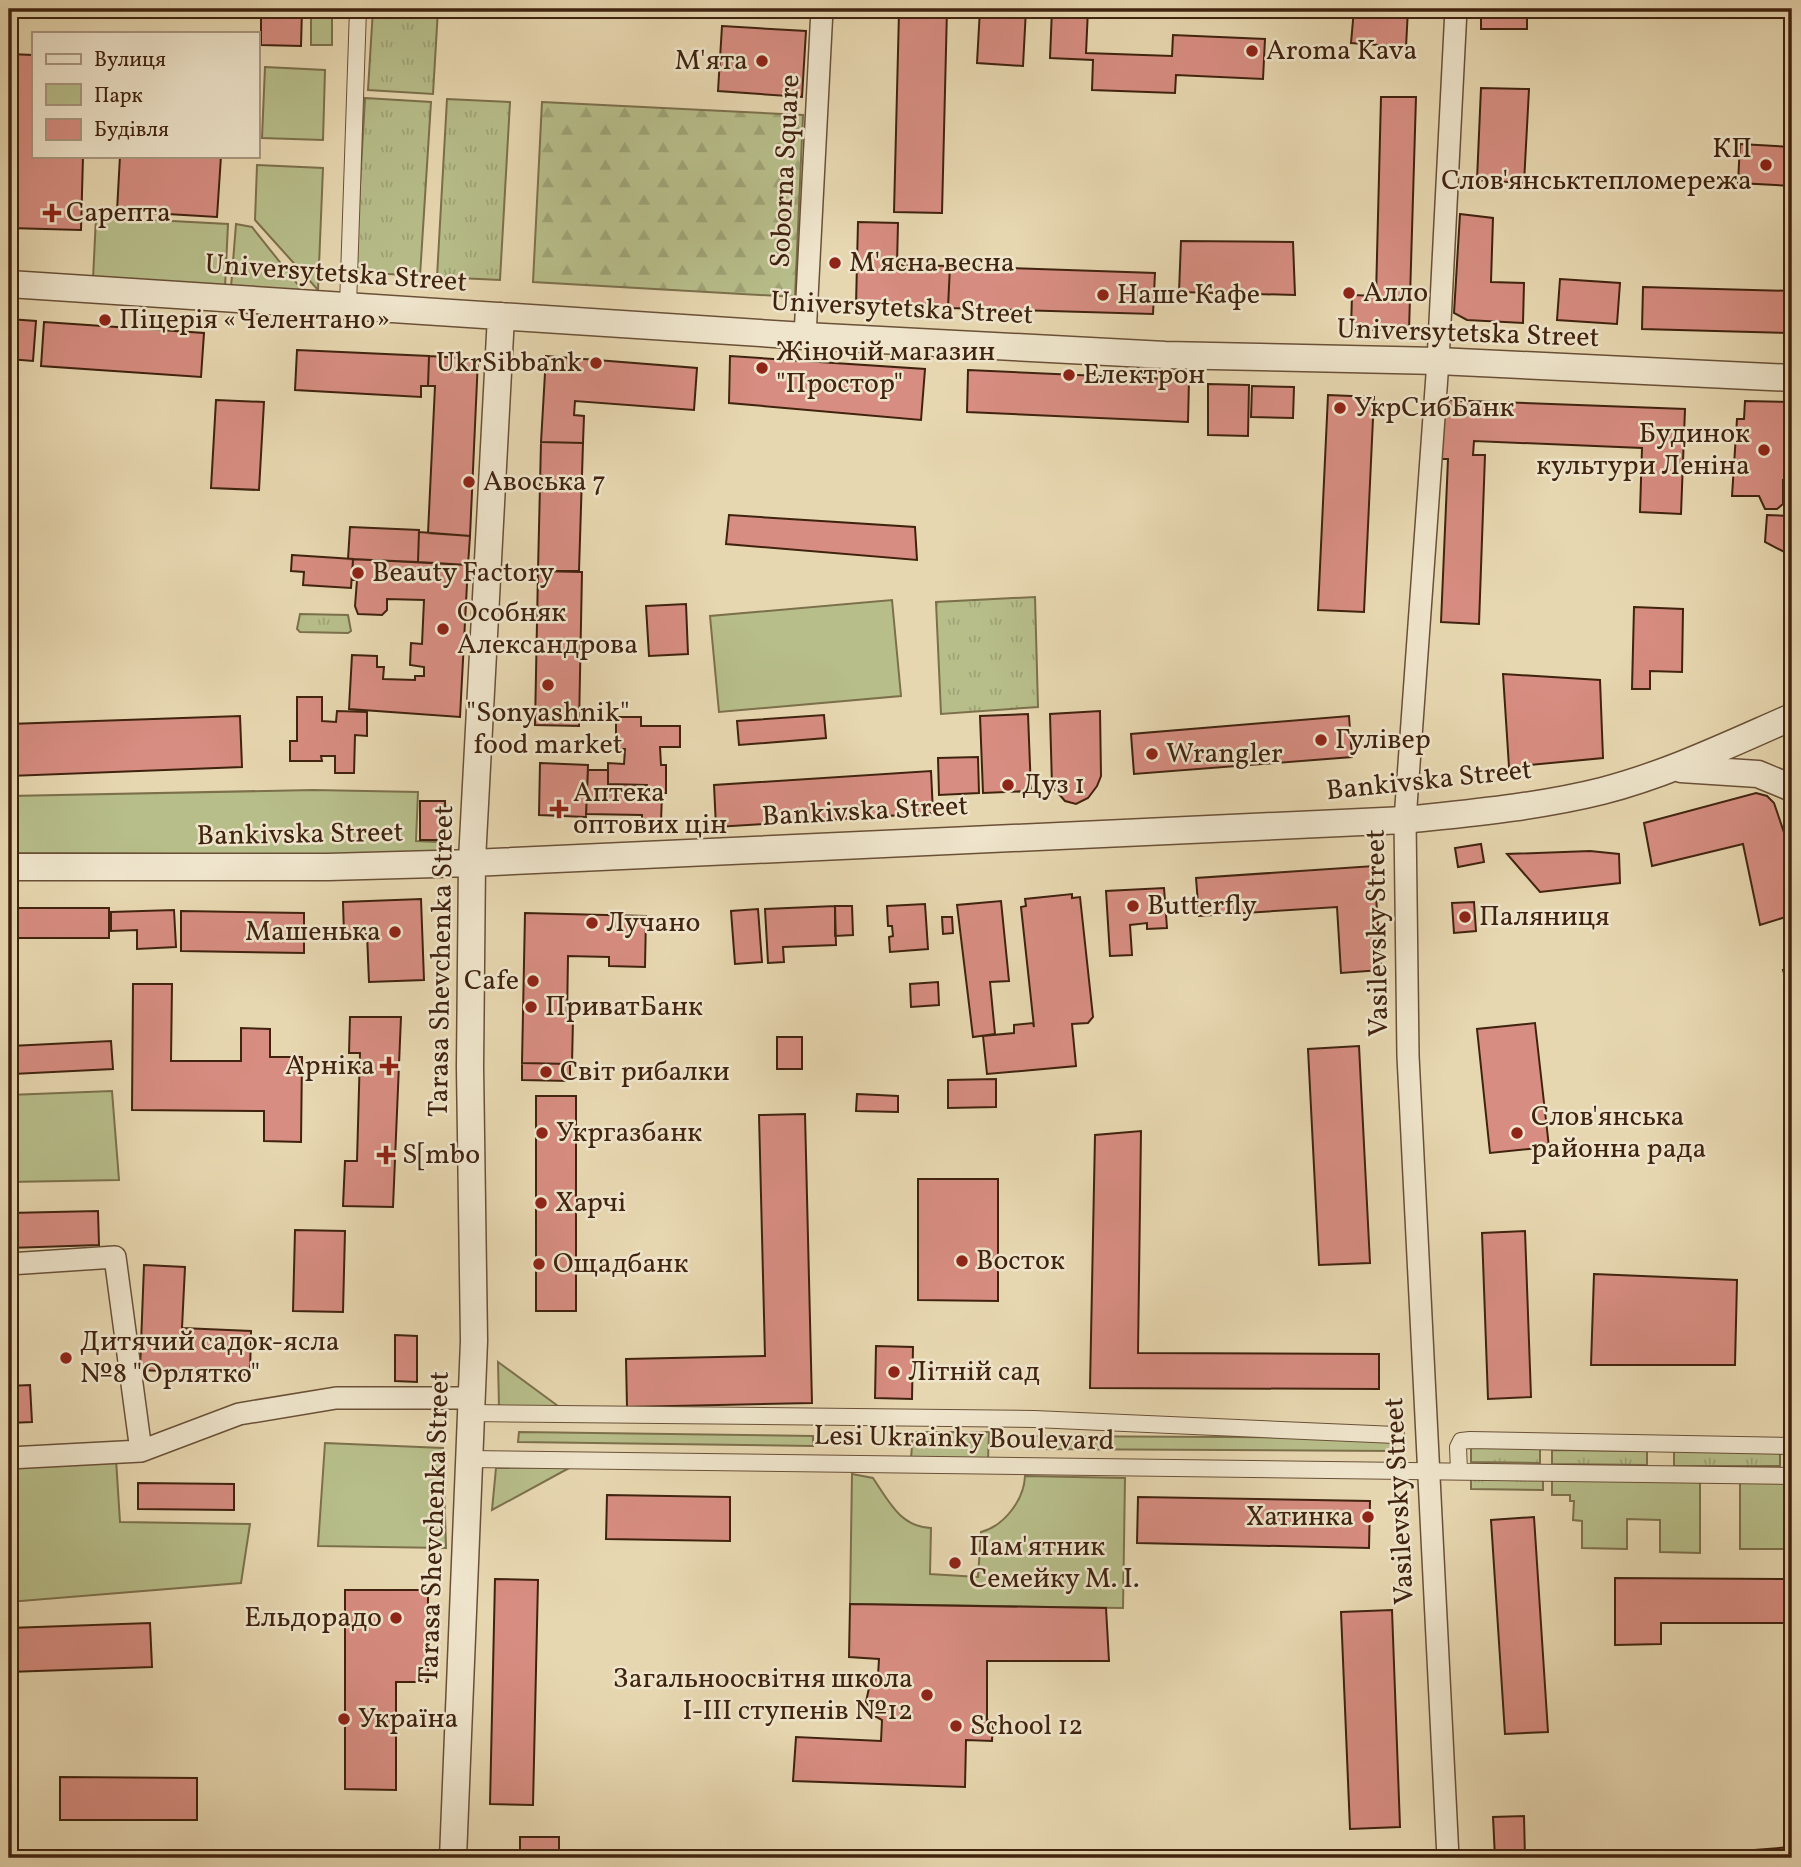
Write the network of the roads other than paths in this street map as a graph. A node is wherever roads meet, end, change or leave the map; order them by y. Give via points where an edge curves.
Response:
1 (358, 9) edge
2 (822, 9) edge
3 (1456, 9) edge
4 (9, 284) edge
5 (348, 306) junction
6 (501, 316) junction
7 (805, 336) junction
8 (1438, 361) junction
9 (1792, 378) edge
10 (1792, 717) edge
11 (1669, 769) junction
12 (1792, 788) edge
13 (1405, 820) junction
14 (472, 863) junction
15 (9, 867) edge
16 (9, 1264) edge
17 (471, 1406) junction
18 (1396, 1434) dead end
19 (1546, 1441) junction
20 (1662, 1443) junction
21 (1788, 1446) edge
22 (141, 1451) junction
23 (9, 1458) edge
24 (468, 1458) junction
25 (1427, 1470) junction
26 (1459, 1470) junction
27 (1546, 1472) junction
28 (1662, 1473) junction
29 (1788, 1476) edge
30 (453, 1858) edge
31 (1448, 1858) edge

1 - 5 street
2 - 7 street, Soborna Square
3 - 8 street, Vasilevsky Street
4 - 5 street, Universytetska Street
5 - 6 street, Universytetska Street
6 - 7 street, Universytetska Street
6 - 14 street, Tarasa Shevchenka Street
7 - 8 street, Universytetska Street via 1165,355
8 - 9 street, Universytetska Street
8 - 13 street, Vasilevsky Street
10 - 11 street, Bankivska Street
11 - 12 street via 1758,774
11 - 13 street, Bankivska Street via 1601,791
13 - 14 street, Bankivska Street
13 - 25 street, Vasilevsky Street via 1408,1056
14 - 15 street, Bankivska Street
14 - 17 street, Tarasa Shevchenka Street
16 - 22 street via 115,1257
17 - 18 street, Lesi Ukrainky Boulevard via 1034,1419
17 - 22 street via 336,1398 239,1415
17 - 24 street, Tarasa Shevchenka Street
19 - 20 street
19 - 26 street via 1461,1441
19 - 27 street
20 - 21 street
20 - 28 street
21 - 29 street
22 - 23 street
24 - 25 street, Lesi Ukrainky Boulevard
24 - 30 street, Tarasa Shevchenka Street
25 - 26 street, Lesi Ukrainky Boulevard
25 - 31 street, Vasilevsky Street
26 - 27 street, Lesi Ukrainky Boulevard
27 - 28 street, Lesi Ukrainky Boulevard
28 - 29 street, Lesi Ukrainky Boulevard

